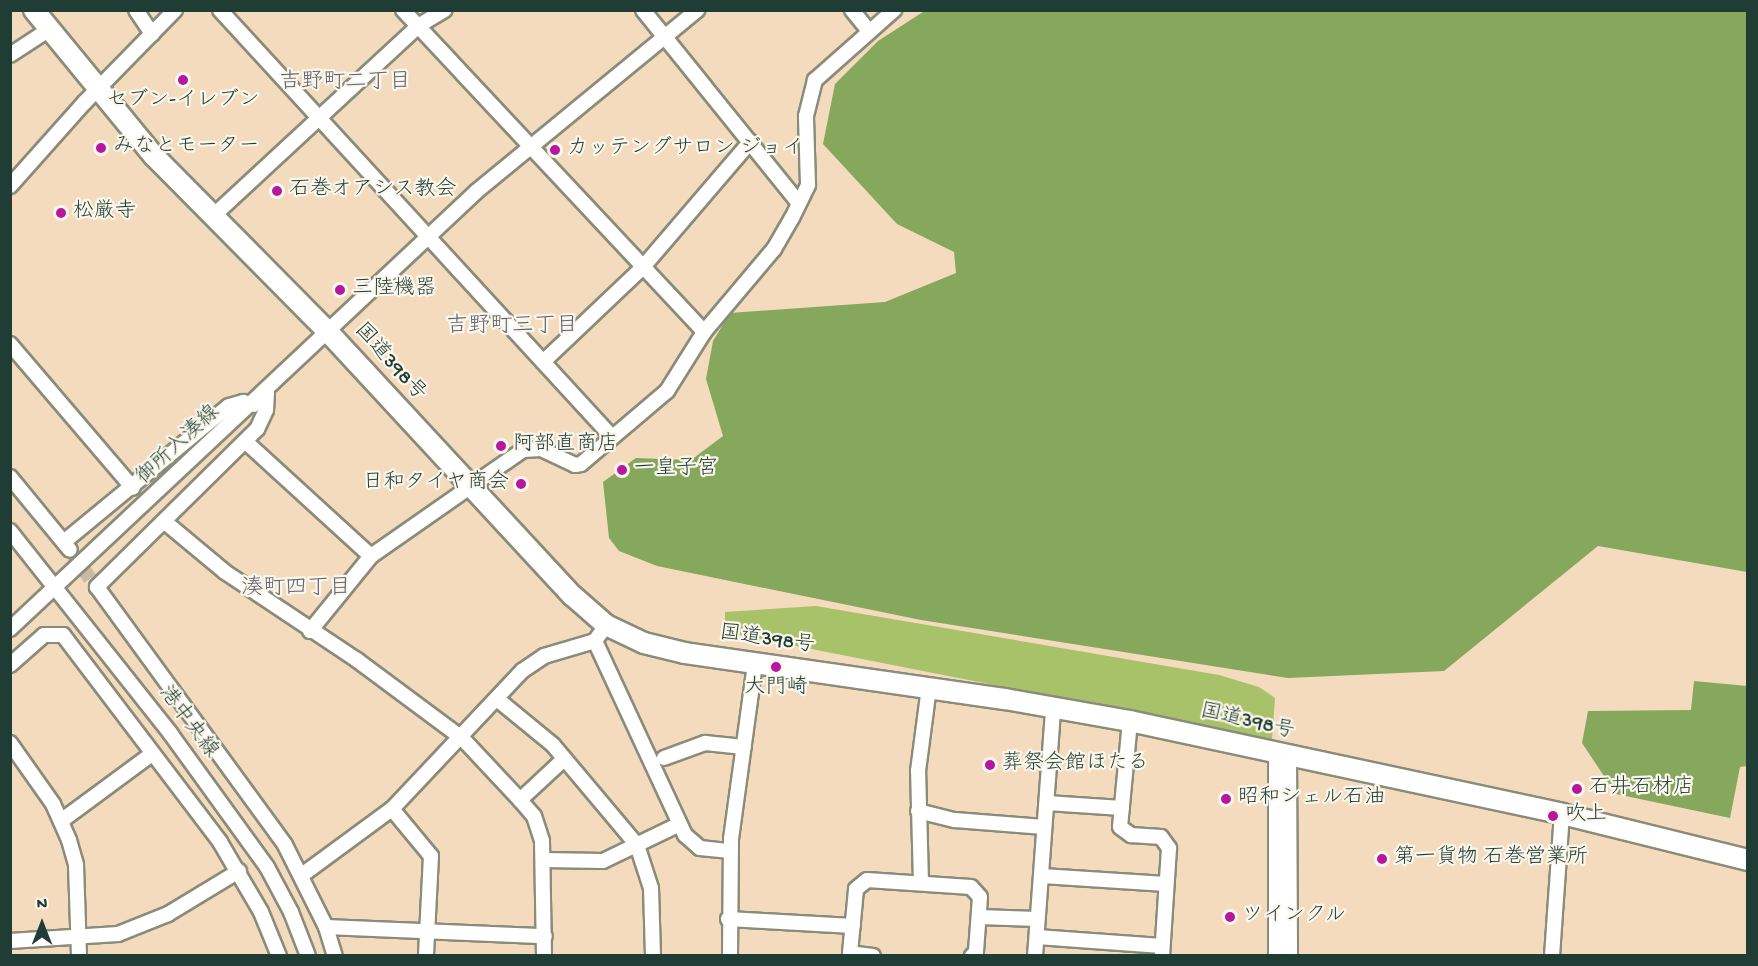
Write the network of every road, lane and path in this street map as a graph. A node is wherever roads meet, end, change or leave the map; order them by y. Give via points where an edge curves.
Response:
1 (34, 10) edge
2 (136, 10) edge
3 (175, 10) edge
4 (220, 10) edge
5 (403, 10) edge
6 (445, 10) edge
7 (643, 10) edge
8 (697, 10) edge
9 (852, 10) edge
10 (894, 10) edge
11 (418, 26) junction
12 (48, 30) junction
13 (868, 30) junction
14 (152, 34) junction
15 (665, 37) junction
16 (10, 55) edge
17 (97, 89) junction
18 (318, 119) junction
19 (750, 142) junction
20 (529, 148) junction
21 (10, 186) edge
22 (799, 203) junction
23 (212, 217) junction
24 (429, 238) junction
25 (643, 267) junction
26 (704, 332) junction
27 (330, 334) junction
28 (10, 344) edge
29 (543, 362) junction
30 (267, 392) junction
31 (254, 405) junction
32 (611, 436) junction
33 (246, 442) junction
34 (10, 477) edge
35 (133, 488) junction
36 (471, 488) junction
37 (165, 522) junction
38 (10, 531) edge
39 (371, 556) junction
40 (56, 588) junction
41 (10, 629) edge
42 (310, 631) junction
43 (601, 633) junction
44 (755, 664) junction
45 (10, 665) edge
46 (929, 688) junction
47 (497, 699) junction
48 (1053, 708) junction
49 (1130, 722) junction
50 (462, 738) junction
51 (10, 743) edge
52 (744, 747) junction
53 (152, 754) junction
54 (1283, 756) junction
55 (664, 758) dead end
56 (564, 759) junction
57 (520, 800) junction
58 (1047, 803) junction
59 (1122, 808) junction
60 (392, 809) junction
61 (918, 811) junction
62 (1562, 814) junction
63 (61, 821) junction
64 (681, 824) junction
65 (1044, 827) junction
66 (637, 845) junction
67 (730, 851) junction
68 (544, 860) junction
69 (1748, 860) edge
70 (239, 870) junction
71 (302, 875) junction
72 (1042, 876) junction
73 (921, 884) junction
74 (1166, 884) junction
75 (1283, 898) junction
76 (979, 917) junction
77 (728, 919) junction
78 (1037, 919) junction
79 (853, 926) junction
80 (326, 927) junction
81 (427, 929) junction
82 (545, 936) junction
83 (1037, 937) junction
84 (79, 939) junction
85 (10, 941) edge
86 (1162, 951) edge
87 (79, 956) edge
88 (279, 956) edge
89 (308, 956) edge
90 (335, 956) edge
91 (426, 956) edge
92 (544, 956) edge
93 (653, 956) edge
94 (730, 956) edge
95 (873, 956) edge
96 (972, 956) edge
97 (1035, 956) edge
98 (1276, 956) edge
99 (1290, 956) edge
100 (1552, 956) edge

1 - 12 highway, 国道398号
2 - 14 street
3 - 14 street
4 - 18 street
5 - 11 street
6 - 11 street
7 - 15 street
8 - 15 street, 御所入湊線
9 - 13 street
10 - 13 street
11 - 18 street
11 - 20 street
12 - 16 street
12 - 17 highway, 国道398号
13 - 22 street via 826,67 808,96 810,167 808,185
14 - 17 street
15 - 19 street
15 - 20 street, 御所入湊線
17 - 21 street
17 - 23 highway, 国道398号
18 - 23 street
18 - 24 street
19 - 22 street
19 - 25 street
20 - 24 street, 御所入湊線
20 - 25 street
22 - 26 street via 774,249
23 - 27 highway, 国道398号
24 - 27 street, 御所入湊線
24 - 29 street
25 - 26 street
25 - 29 street
26 - 32 street via 667,391
27 - 30 street, 御所入湊線
27 - 36 highway, 国道398号
28 - 35 street
29 - 32 street
30 - 31 street, 御所入湊線
30 - 33 street via 263,422
31 - 35 street via 243,402 229,406
31 - 40 street, 御所入湊線
32 - 36 street via 575,465 541,449 523,450
33 - 37 street
33 - 39 street
34 - 35 street via 67,545
36 - 39 street
36 - 43 highway, 国道398号 via 573,596
37 - 42 street via 225,572
37 - 71 street via 94,584 285,845
38 - 40 street, 港中央線
39 - 42 street
40 - 41 street, 御所入湊線
40 - 89 street, 港中央線 via 170,733 267,867
42 - 50 street via 357,660
43 - 44 highway, 国道398号
43 - 47 street via 544,656 522,671
43 - 64 street
44 - 46 highway, 国道398号
44 - 52 street
45 - 53 street via 44,635 63,635
46 - 48 highway, 国道398号
46 - 61 street via 918,771
47 - 50 street
47 - 56 street via 553,745
48 - 49 highway, 国道398号
48 - 58 street
49 - 54 highway, 国道398号
49 - 59 street
50 - 57 street
50 - 60 street
51 - 63 street
52 - 55 street via 705,743
52 - 67 street
53 - 63 street
53 - 70 street
54 - 62 highway, 国道398号
54 - 75 street
56 - 57 street
56 - 66 street
57 - 68 street via 538,825
58 - 59 street
58 - 65 street
59 - 74 street via 1120,826 1125,831 1161,837 1169,848
60 - 71 street
60 - 81 street via 431,856
61 - 65 street via 955,820
61 - 73 street
62 - 69 highway, 国道398号
62 - 100 street
63 - 84 street via 76,865
64 - 66 street
64 - 67 street via 685,835 700,848
65 - 72 street
66 - 68 street via 603,861
66 - 93 street via 651,888
67 - 77 street
68 - 82 street
70 - 84 street via 168,914 118,934
70 - 88 street via 275,939
71 - 80 street
72 - 74 street
72 - 78 street
73 - 76 street via 971,887 980,897
73 - 79 street via 867,880 855,889
74 - 86 street
75 - 98 street
75 - 99 street
76 - 78 street
76 - 96 street via 976,952
77 - 79 street
77 - 94 street
78 - 83 street
79 - 95 street via 850,954
80 - 81 street
80 - 90 street
81 - 82 street
81 - 91 street
82 - 92 street
83 - 86 street
83 - 97 street
84 - 85 street
84 - 87 street

